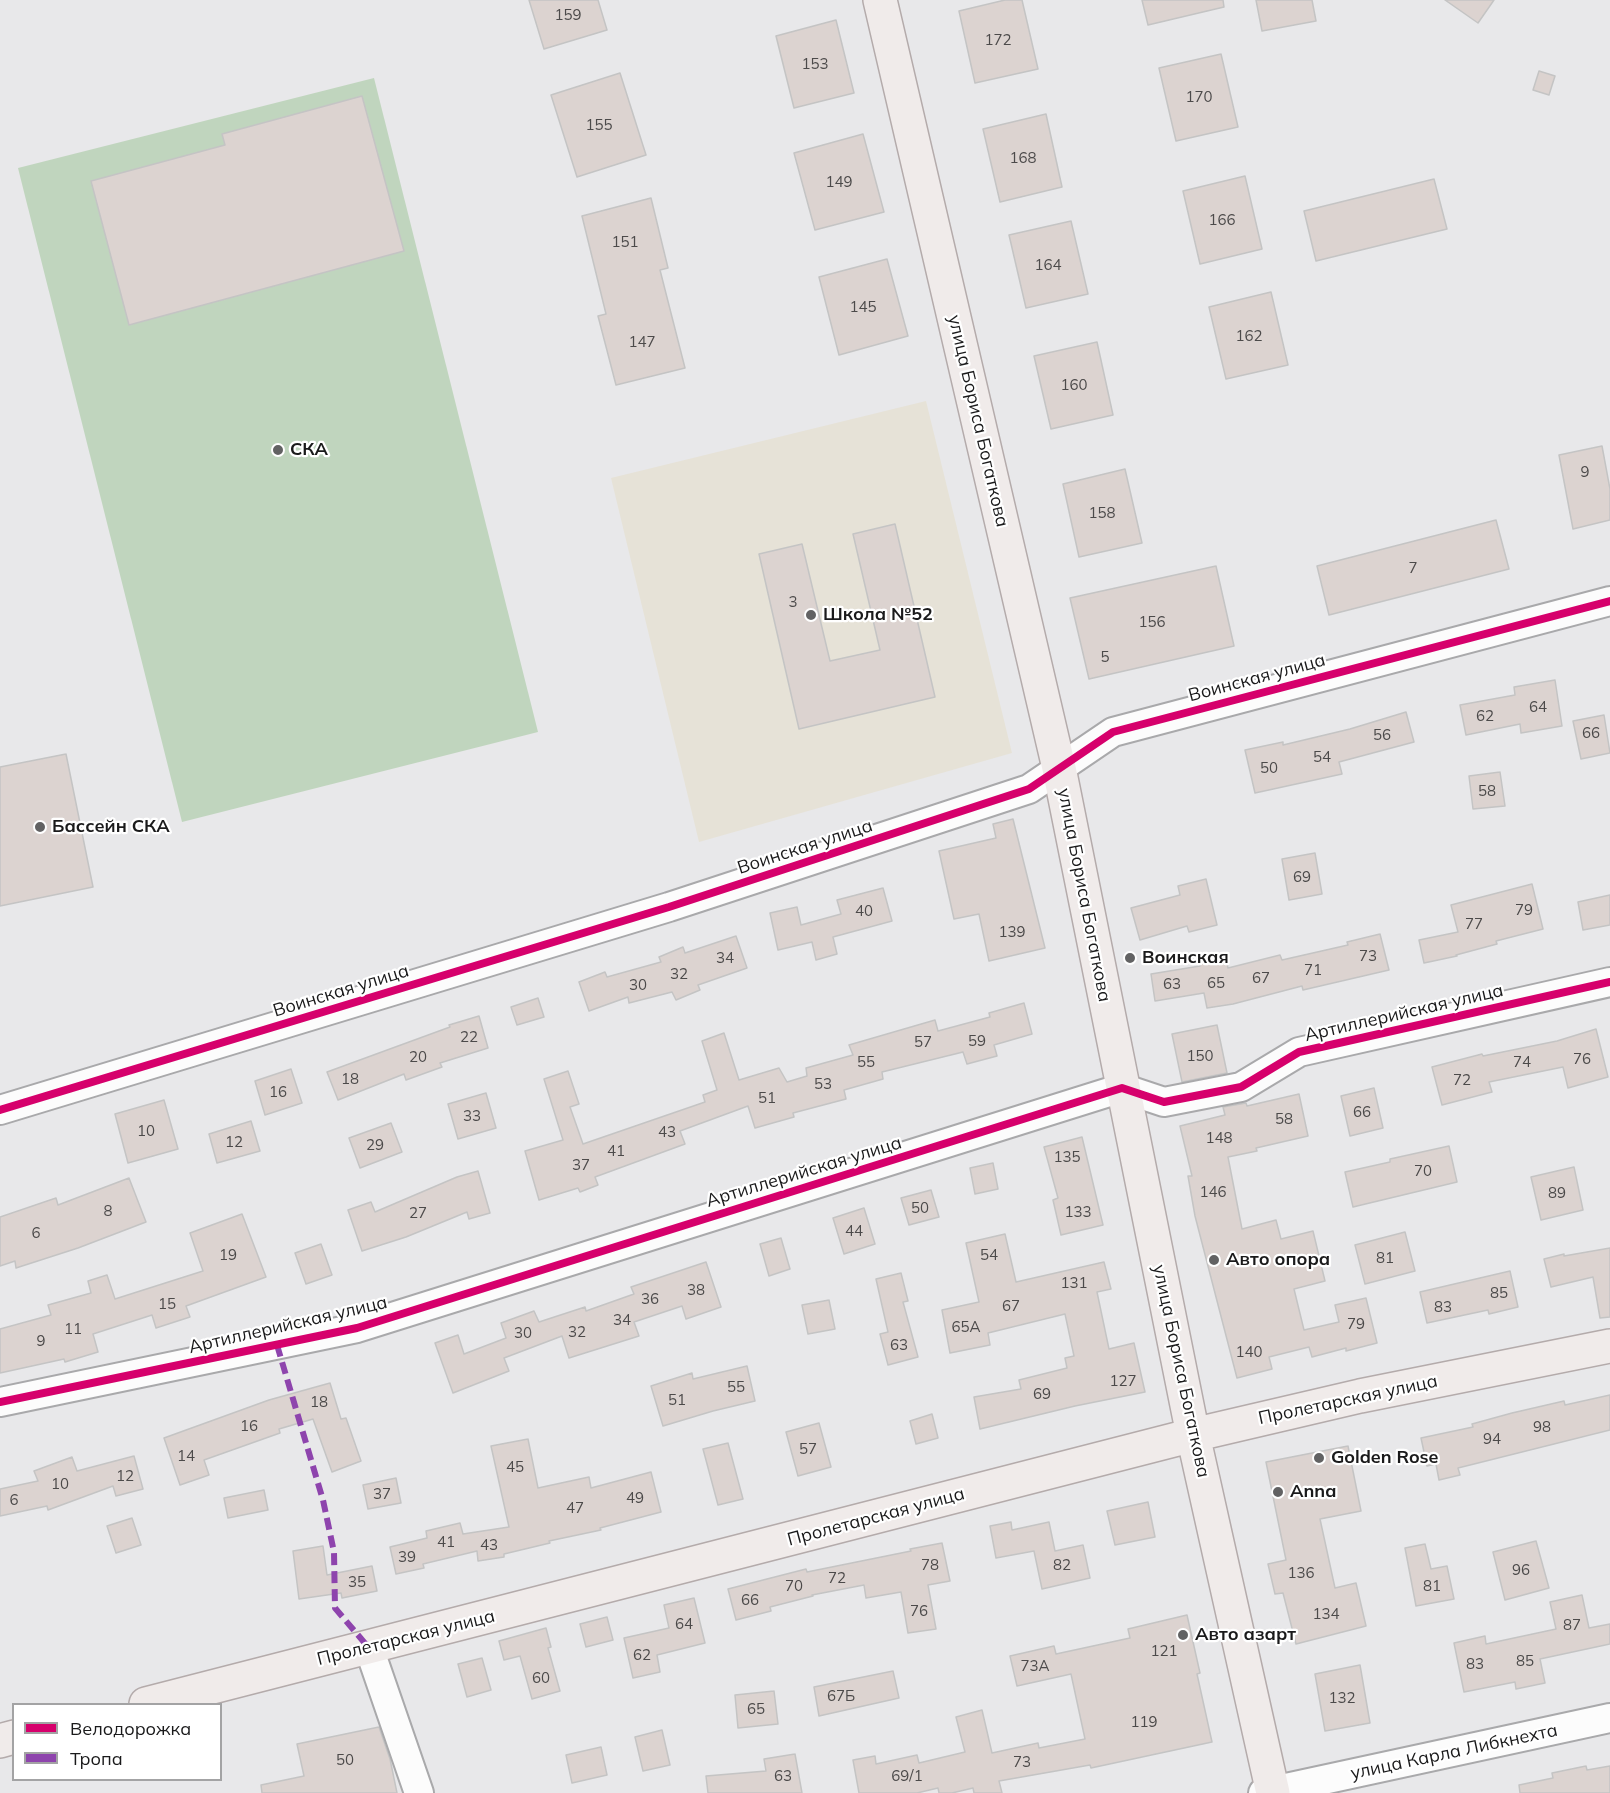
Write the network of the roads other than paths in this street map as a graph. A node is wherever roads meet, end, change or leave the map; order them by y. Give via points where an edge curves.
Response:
1 (880, 0) edge
2 (1610, 601) edge
3 (1059, 768) junction
4 (1610, 982) edge
5 (1122, 1088) junction
6 (0, 1110) edge
7 (1610, 1346) edge
8 (0, 1402) edge
9 (1193, 1435) junction
10 (369, 1648) junction
11 (150, 1703) edge
12 (1610, 1718) edge
13 (1270, 1792) edge
14 (419, 1793) edge

1 - 3 main road, улица Бориса Богаткова
2 - 3 street, Воинская улица via 1113,732
3 - 5 main road, улица Бориса Богаткова
3 - 6 street, Воинская улица via 1029,789 669,908
4 - 5 street, Артиллерийская улица via 1299,1052 1241,1087 1164,1102
5 - 8 street, Артиллерийская улица via 357,1328
5 - 9 main road, улица Бориса Богаткова
7 - 9 main road, Пролетарская улица via 1360,1396
9 - 10 main road, Пролетарская улица
9 - 13 main road, улица Бориса Богаткова
10 - 11 main road, Пролетарская улица
10 - 14 street
12 - 13 street, улица Карла Либкнехта

